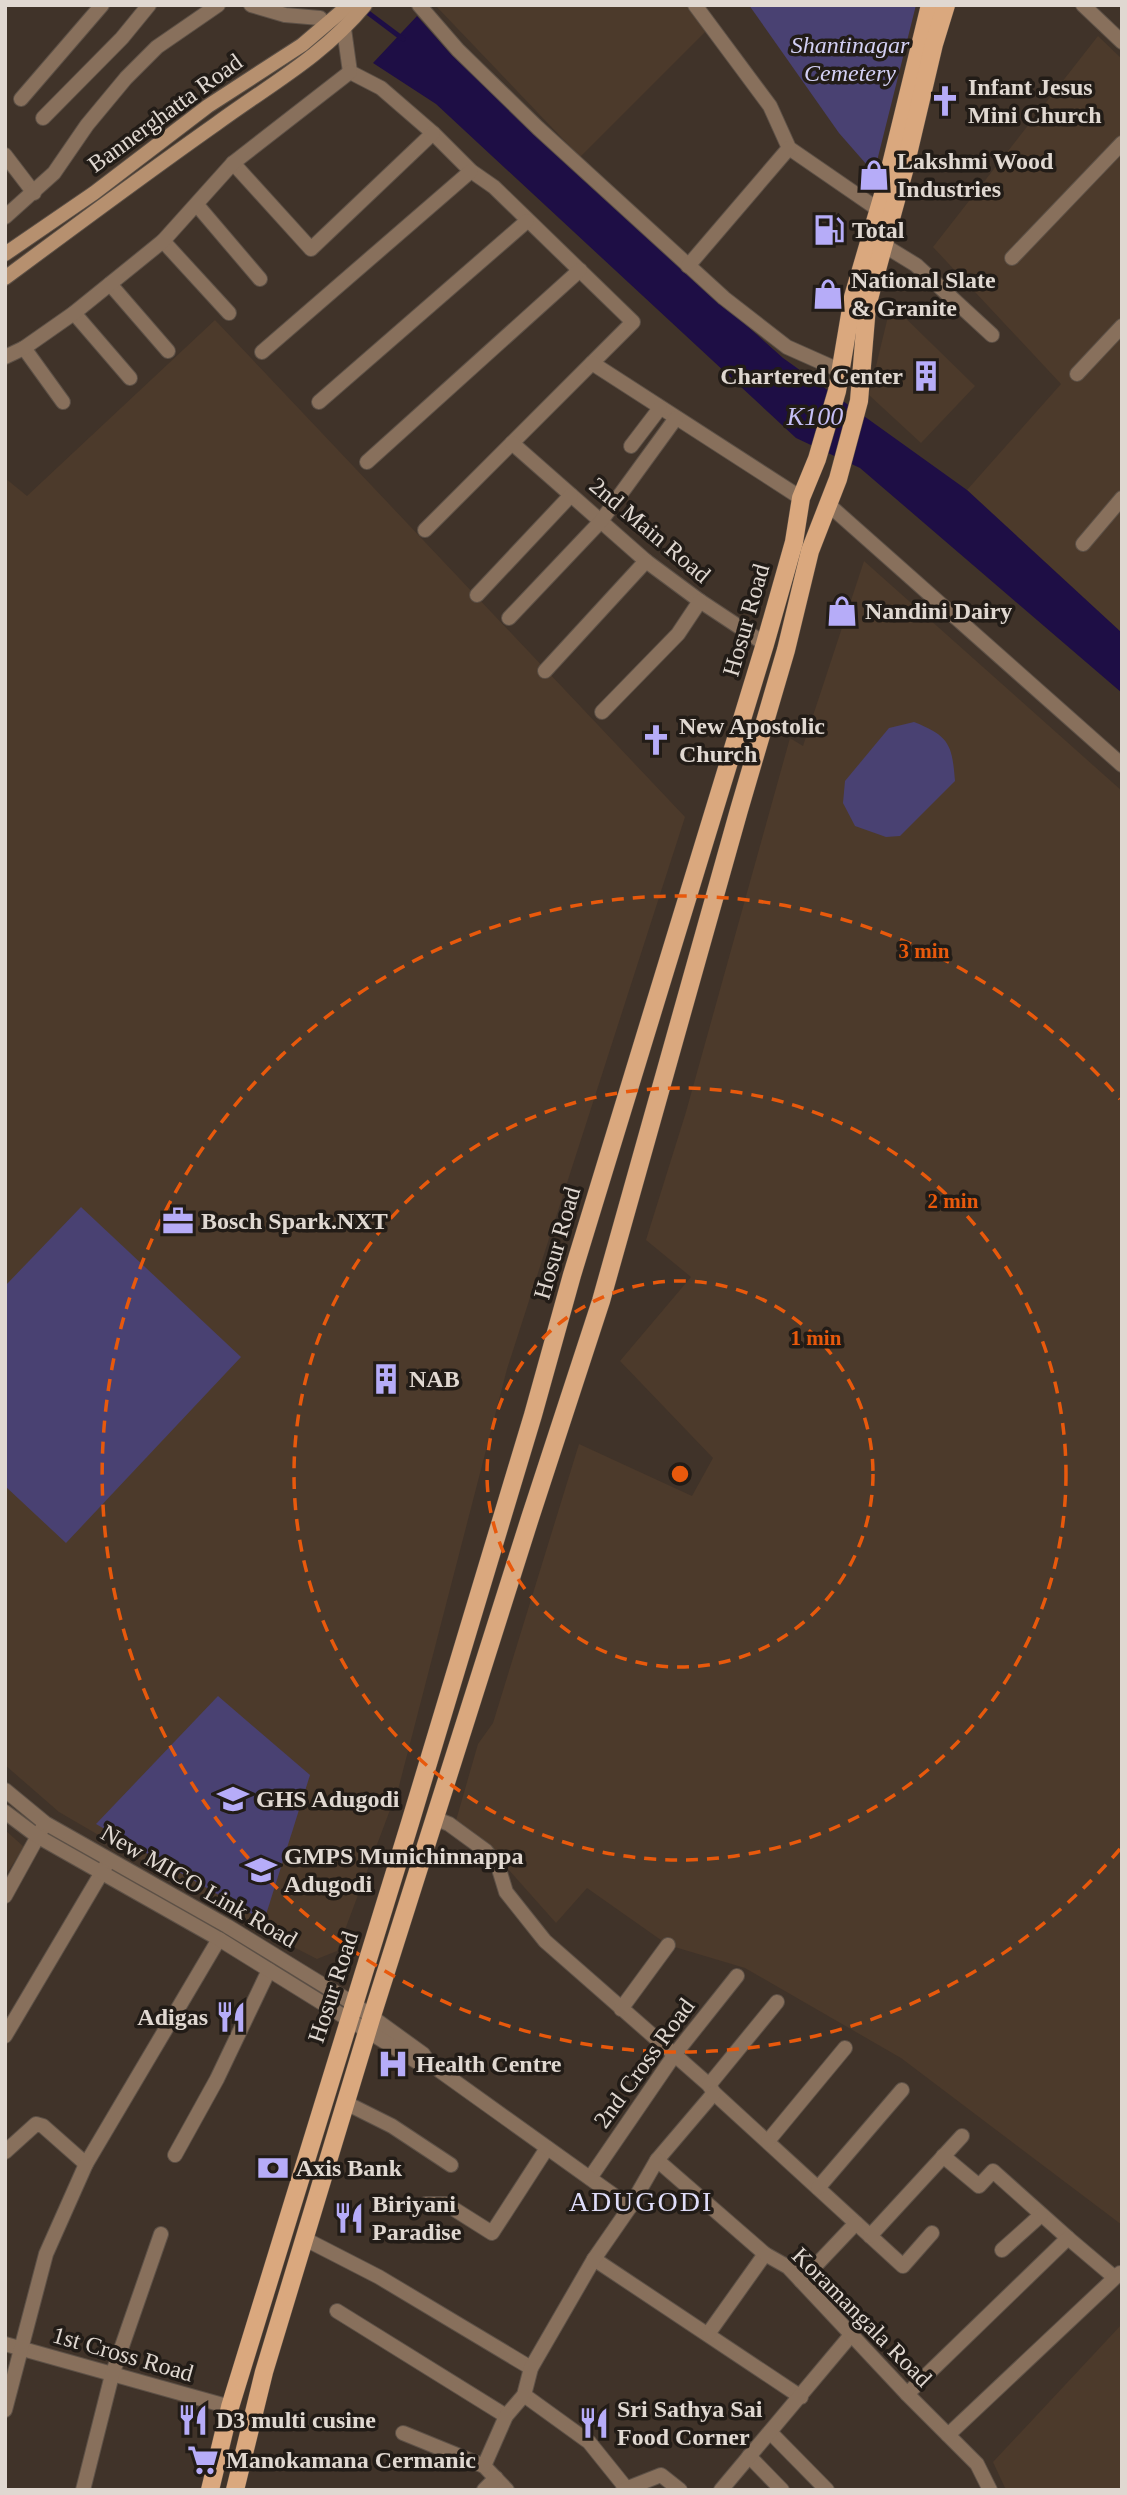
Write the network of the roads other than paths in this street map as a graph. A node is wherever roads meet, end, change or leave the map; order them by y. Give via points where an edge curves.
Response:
1 (102, 5) edge
2 (149, 5) edge
3 (218, 5) edge
4 (251, 5) edge
5 (365, 5) edge
6 (419, 5) edge
7 (695, 5) edge
8 (930, 5) edge
9 (946, 5) edge
10 (1083, 5) edge
11 (343, 15) edge
12 (320, 18) joint
13 (1122, 42) edge
14 (350, 72) junction
15 (21, 99) dead end
16 (43, 118) dead end
17 (433, 133) junction
18 (1122, 144) edge
19 (789, 148) junction
20 (5, 155) edge
21 (233, 163) junction
22 (471, 171) junction
23 (34, 193) junction
24 (197, 205) junction
25 (879, 210) junction
26 (5, 216) edge
27 (527, 220) junction
28 (163, 241) junction
29 (885, 246) junction
30 (5, 254) edge
31 (1012, 258) dead end
32 (688, 266) junction
33 (580, 270) junction
34 (5, 278) edge
35 (260, 279) dead end
36 (110, 284) junction
37 (74, 313) junction
38 (229, 313) dead end
39 (1122, 326) edge
40 (992, 335) dead end
41 (24, 348) junction
42 (168, 351) dead end
43 (262, 352) dead end
44 (5, 357) edge
45 (592, 363) junction
46 (841, 371) junction
47 (1077, 374) dead end
48 (130, 377) dead end
49 (63, 402) dead end
50 (319, 402) dead end
51 (660, 408) junction
52 (676, 418) junction
53 (512, 443) junction
54 (631, 446) dead end
55 (367, 463) dead end
56 (571, 495) junction
57 (802, 498) junction
58 (1122, 498) edge
59 (829, 505) junction
60 (601, 521) junction
61 (425, 530) dead end
62 (1083, 544) dead end
63 (646, 561) junction
64 (477, 595) dead end
65 (700, 601) junction
66 (509, 618) dead end
67 (765, 644) junction
68 (545, 671) dead end
69 (602, 712) dead end
70 (1122, 765) edge
71 (5, 1790) edge
72 (5, 1812) edge
73 (435, 1818) junction
74 (45, 1823) junction
75 (37, 1836) junction
76 (106, 1865) junction
77 (5, 1896) edge
78 (219, 1940) junction
79 (668, 1945) dead end
80 (269, 1969) junction
81 (737, 1976) dead end
82 (777, 2001) dead end
83 (621, 2009) junction
84 (352, 2011) junction
85 (370, 2025) junction
86 (5, 2036) edge
87 (845, 2048) dead end
88 (675, 2054) junction
89 (712, 2089) junction
90 (902, 2090) dead end
91 (346, 2103) junction
92 (962, 2136) dead end
93 (768, 2141) junction
94 (547, 2148) junction
95 (5, 2152) edge
96 (175, 2155) dead end
97 (943, 2156) junction
98 (657, 2160) junction
99 (86, 2164) junction
100 (451, 2165) dead end
101 (590, 2178) junction
102 (818, 2188) junction
103 (426, 2204) dead end
104 (630, 2207) junction
105 (1041, 2215) junction
106 (856, 2223) junction
107 (932, 2233) dead end
108 (161, 2234) dead end
109 (870, 2236) junction
110 (1068, 2238) junction
111 (305, 2239) junction
112 (1002, 2250) dead end
113 (765, 2254) junction
114 (594, 2259) junction
115 (1118, 2274) edge
116 (801, 2281) junction
117 (337, 2311) dead end
118 (708, 2334) junction
119 (851, 2335) junction
120 (5, 2344) edge
121 (22, 2350) junction
122 (531, 2368) junction
123 (112, 2375) junction
124 (907, 2394) junction
125 (524, 2395) junction
126 (801, 2397) junction
127 (230, 2407) junction
128 (5, 2410) edge
129 (506, 2416) junction
130 (770, 2432) junction
131 (402, 2433) dead end
132 (948, 2434) junction
133 (749, 2456) junction
134 (484, 2466) junction
135 (496, 2478) junction
136 (729, 2487) edge
137 (625, 2489) edge
138 (83, 2490) edge
139 (210, 2490) edge
140 (235, 2490) edge
141 (484, 2490) edge
142 (507, 2490) edge
143 (680, 2490) edge
144 (782, 2490) edge
145 (827, 2490) edge
146 (990, 2490) edge

1 - 15 street
2 - 16 street
3 - 23 street via 157,47 126,78
4 - 12 street via 285,15
5 - 11 main road
6 - 32 street via 538,128
7 - 19 street via 770,106
8 - 25 main road, Hosur Road
9 - 29 main road, Hosur Road
10 - 13 street
11 - 12 main road
11 - 14 street
11 - 30 main road, Bannerghatta Road via 208,106
11 - 34 main road via 323,49
14 - 17 street via 381,88
14 - 21 street
17 - 21 street via 311,249
17 - 22 street
18 - 31 street
19 - 25 street
19 - 32 street
20 - 23 street
21 - 24 street
22 - 27 street
22 - 43 street
23 - 26 street
24 - 28 street
24 - 35 street
25 - 46 main road, Hosur Road via 853,297
27 - 33 street
27 - 50 street
28 - 36 street
28 - 38 street
29 - 40 street via 916,265
29 - 59 main road, Hosur Road via 867,306 859,401
32 - 46 street via 787,346
33 - 45 street via 633,322
33 - 55 street
36 - 37 street
36 - 42 street
37 - 41 street
37 - 48 street
39 - 47 street
41 - 44 street
41 - 49 street
45 - 51 street
45 - 53 street
46 - 57 main road, Hosur Road
51 - 52 street
51 - 54 street
52 - 57 street
52 - 60 street
53 - 56 street, 2nd Main Road
53 - 61 street
56 - 60 street, 2nd Main Road
56 - 64 street
57 - 67 main road, Hosur Road
58 - 62 street
59 - 70 street
59 - 73 main road, Hosur Road via 810,551 601,1301
60 - 63 street, 2nd Main Road
60 - 66 street
63 - 65 street, 2nd Main Road
63 - 68 street
65 - 67 street, 2nd Main Road
65 - 69 street via 678,634
67 - 84 main road, Hosur Road
71 - 74 street, New MICO Link Road
72 - 75 street, New MICO Link Road
73 - 83 street via 486,1851 498,1866 506,1892 545,1941
73 - 85 main road, Hosur Road
74 - 75 street
74 - 76 street, New MICO Link Road
75 - 76 street, New MICO Link Road
75 - 77 street
76 - 78 street, New MICO Link Road
76 - 84 street, New MICO Link Road via 227,1926
76 - 86 street
78 - 80 street, New MICO Link Road
78 - 99 street
79 - 83 street
80 - 84 street, New MICO Link Road
80 - 96 street
81 - 88 street, 2nd Cross Road
82 - 89 street
83 - 88 street
84 - 85 street, New MICO Link Road
84 - 127 main road, Hosur Road
85 - 91 main road, Hosur Road
85 - 94 street, New MICO Link Road
87 - 93 street
88 - 89 street
88 - 101 street, 2nd Cross Road
89 - 93 street
89 - 98 street
90 - 102 street
91 - 100 street via 401,2131
91 - 111 main road, Hosur Road
92 - 97 street
93 - 102 street
94 - 101 street, New MICO Link Road
94 - 103 street via 492,2233 446,2204
95 - 99 street via 36,2124
97 - 105 street via 979,2186 993,2171
97 - 109 street
98 - 104 street
98 - 113 street, Koramangala Road
99 - 121 street via 46,2254
101 - 104 street, New MICO Link Road
102 - 106 street
104 - 114 street
105 - 110 street
105 - 112 street
106 - 109 street
106 - 116 street
107 - 109 street via 903,2266
108 - 123 street
110 - 115 street
110 - 124 street
111 - 122 street via 379,2277
111 - 140 main road, Hosur Road via 264,2372
113 - 116 street, Koramangala Road
113 - 118 street
114 - 118 street
114 - 122 street
115 - 132 street
116 - 119 street, Koramangala Road
117 - 129 street
118 - 126 street
119 - 124 street, Koramangala Road
119 - 126 street
120 - 121 street, 1st Cross Road
121 - 123 street, 1st Cross Road
121 - 128 street
122 - 125 street
123 - 127 street, 1st Cross Road
123 - 138 street
124 - 132 street, Koramangala Road
125 - 129 street
125 - 137 street via 589,2442
126 - 130 street
127 - 139 main road, Hosur Road
129 - 134 street
130 - 133 street
130 - 145 street
131 - 134 street
132 - 146 street, Koramangala Road via 977,2464
133 - 136 street
133 - 144 street
134 - 135 street
135 - 141 street
135 - 142 street
137 - 143 street via 661,2475

